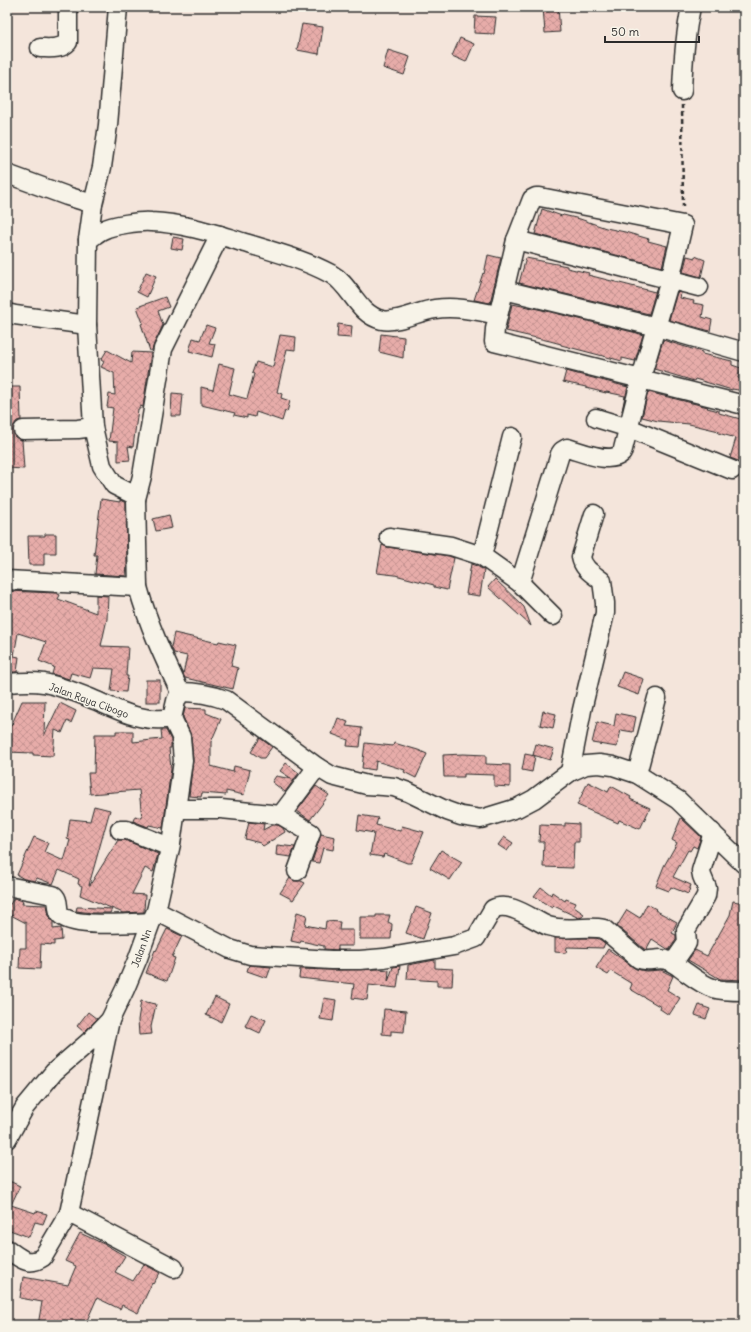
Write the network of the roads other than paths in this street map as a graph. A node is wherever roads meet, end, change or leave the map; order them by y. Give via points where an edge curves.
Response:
1 (68, 7) edge
2 (118, 7) edge
3 (691, 7) edge
4 (40, 48) dead end
5 (682, 91) road end
6 (7, 174) edge
7 (93, 204) junction
8 (220, 236) junction
9 (88, 240) junction
10 (516, 240) junction
11 (670, 280) junction
12 (699, 287) dead end
13 (504, 290) junction
14 (7, 313) edge
15 (498, 315) junction
16 (87, 325) junction
17 (657, 327) junction
18 (744, 352) edge
19 (641, 378) junction
20 (744, 405) edge
21 (596, 418) dead end
22 (93, 426) junction
23 (629, 428) junction
24 (23, 430) dead end
25 (512, 437) dead end
26 (732, 470) dead end
27 (136, 499) junction
28 (594, 514) dead end
29 (389, 537) dead end
30 (482, 556) junction
31 (7, 580) edge
32 (520, 583) junction
33 (138, 587) junction
34 (553, 616) dead end
35 (7, 683) edge
36 (180, 692) junction
37 (657, 698) dead end
38 (172, 718) junction
39 (317, 767) junction
40 (570, 772) junction
41 (637, 774) junction
42 (176, 809) junction
43 (281, 815) junction
44 (120, 830) dead end
45 (712, 832) junction
46 (170, 848) junction
47 (744, 864) edge
48 (297, 871) dead end
49 (7, 886) edge
50 (154, 917) junction
51 (673, 963) junction
52 (744, 991) edge
53 (110, 1020) junction
54 (7, 1139) edge
55 (69, 1213) junction
56 (7, 1249) edge
57 (174, 1268) dead end

1 - 4 street via 68,42 58,48
2 - 7 street via 108,125
3 - 5 street via 683,59
6 - 7 street
7 - 9 street
8 - 9 street via 191,227 150,222 116,226
8 - 15 street via 290,256 332,274 359,305 371,315 383,320 396,320 435,309 455,308
8 - 27 street via 163,349
9 - 16 street
10 - 11 street
10 - 11 street via 532,198 536,197 683,225
10 - 13 street
11 - 12 street
11 - 17 street
13 - 15 street
13 - 17 street
14 - 16 street
15 - 19 street via 494,342
16 - 22 street
17 - 18 street
17 - 19 street
19 - 20 street
19 - 23 street
21 - 23 street
22 - 24 street via 78,429
22 - 27 street via 102,466 108,477 114,485 132,494
23 - 26 street
23 - 32 street via 622,453 617,456 603,458 567,448 562,451
25 - 30 street
27 - 33 street
28 - 40 street via 581,557 589,572 602,581 605,613
29 - 30 street via 451,546
30 - 32 street
31 - 33 street
32 - 34 street
33 - 36 street via 159,646
35 - 38 street, Jalan Raya Cibogo via 44,683 132,716
36 - 38 street
36 - 39 street via 213,695 226,700
37 - 41 street
38 - 42 street, Jalan Nn via 181,737 183,761
39 - 40 street via 332,776 408,792 447,811 481,820 517,808 534,799
39 - 43 street
40 - 41 street via 586,765 599,764
41 - 45 street via 678,800
42 - 43 street via 221,809
42 - 46 street, Jalan Nn
43 - 48 street via 311,833
44 - 46 street
45 - 47 street
45 - 51 street via 701,871 707,888 706,896 686,930 687,943
46 - 50 street, Jalan Nn
49 - 50 street via 53,895 57,899 61,916 72,920 92,924
50 - 51 street via 239,953 324,960 360,960 443,948 471,941 481,931 493,908 502,906 549,926 604,929 639,959 665,959
50 - 53 street, Jalan Nn
51 - 52 street via 710,988
53 - 54 street, Jalan Nn via 54,1072 25,1107
53 - 55 street
55 - 56 street via 43,1257 37,1261 24,1260
55 - 57 street

